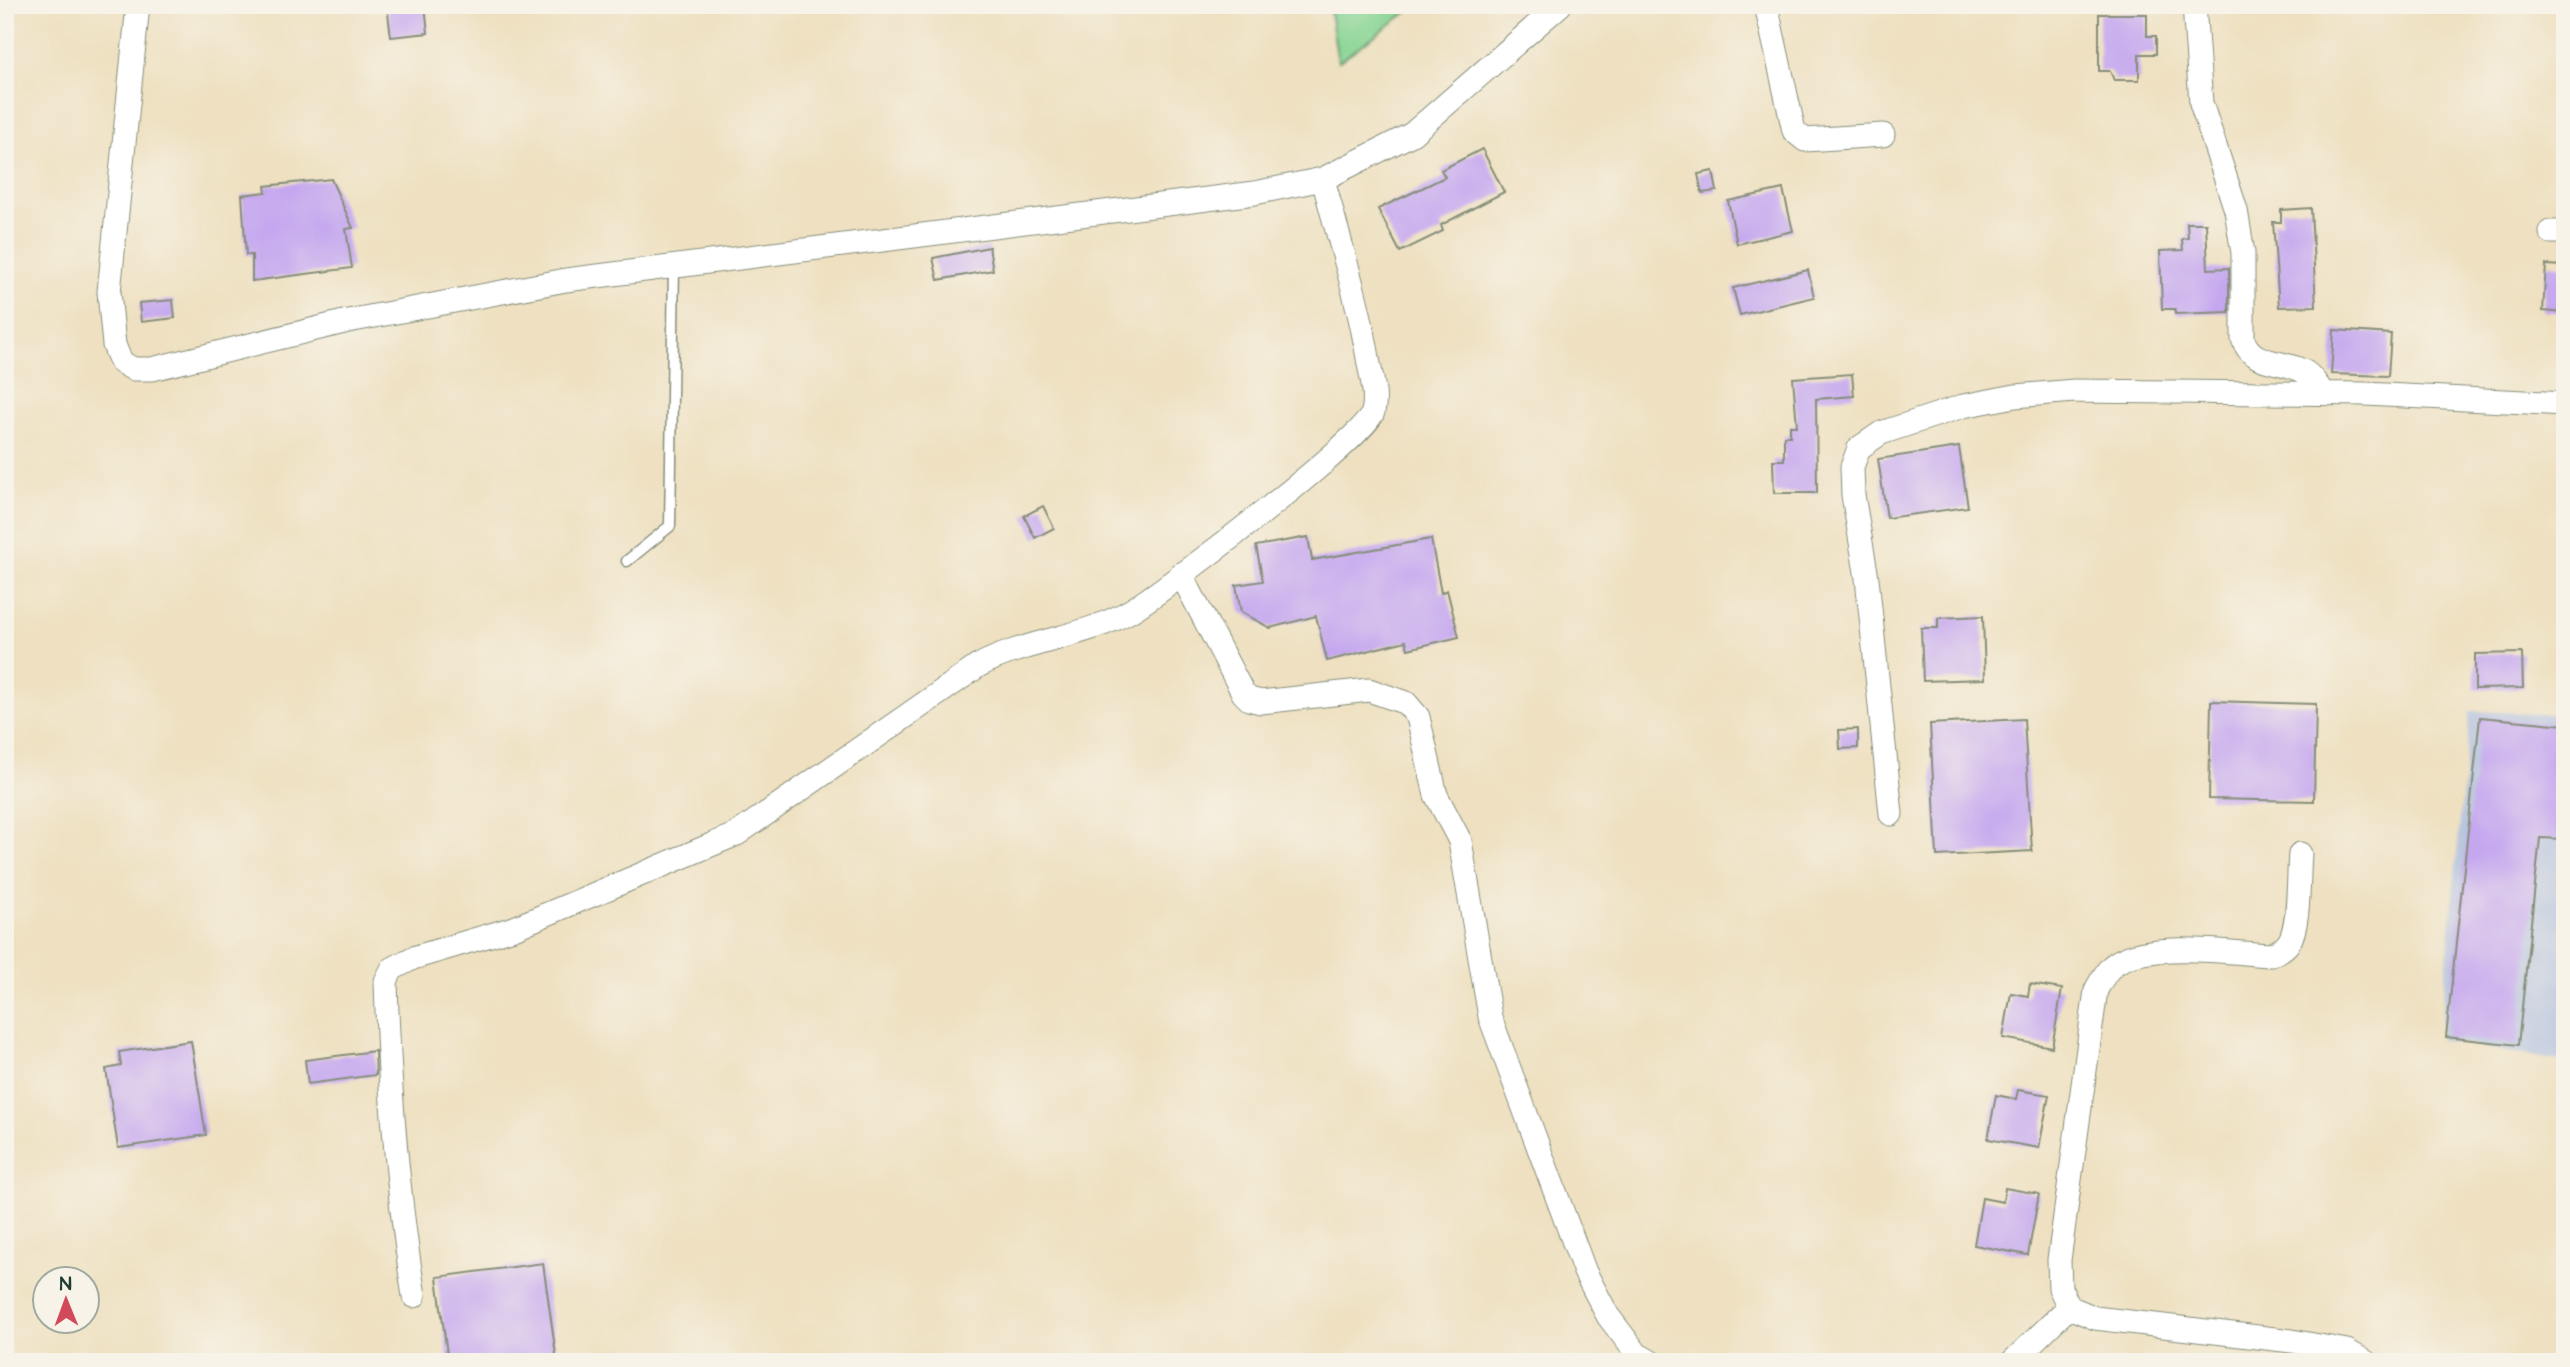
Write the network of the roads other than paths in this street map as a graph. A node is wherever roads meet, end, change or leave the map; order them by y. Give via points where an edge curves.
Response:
1 (138, 5) edge
2 (1560, 5) edge
3 (1766, 5) edge
4 (2194, 5) edge
5 (1882, 135) dead end
6 (1323, 179) junction
7 (674, 266) junction
8 (2323, 393) junction
9 (2565, 404) edge
10 (627, 561) dead end
11 (1181, 574) junction
12 (1891, 814) dead end
13 (2300, 854) dead end
14 (414, 1296) dead end
15 (2069, 1307) junction
16 (1650, 1362) edge
17 (2012, 1362) edge
18 (2366, 1362) edge

1 - 7 street via 109,292 114,345 121,362 133,369 152,369 348,321 538,285
2 - 6 street via 1412,134
3 - 5 street via 1799,137
4 - 8 street via 2202,103 2236,211 2243,253 2246,349 2257,358 2308,374
6 - 7 street via 1255,193
6 - 11 street via 1364,332 1375,398 1373,415 1279,500
7 - 10 lane via 670,526
8 - 9 street
8 - 12 street via 2074,391 2015,396 1963,406 1893,429 1859,448 1852,467 1853,495 1867,578
11 - 14 street via 1132,610 1095,627 1001,654 978,666 737,834 514,928 413,958 392,970 386,981 388,1067 398,1197
11 - 16 street via 1249,699 1261,702 1370,690 1406,703 1418,717 1436,795 1460,841 1490,1017 1504,1056 1585,1272 1608,1316 1637,1354
13 - 15 street via 2294,926 2285,948 2271,955 2165,950 2133,956 2111,967 2096,990 2059,1260 2060,1288
15 - 17 street
15 - 18 street via 2095,1318 2347,1351

